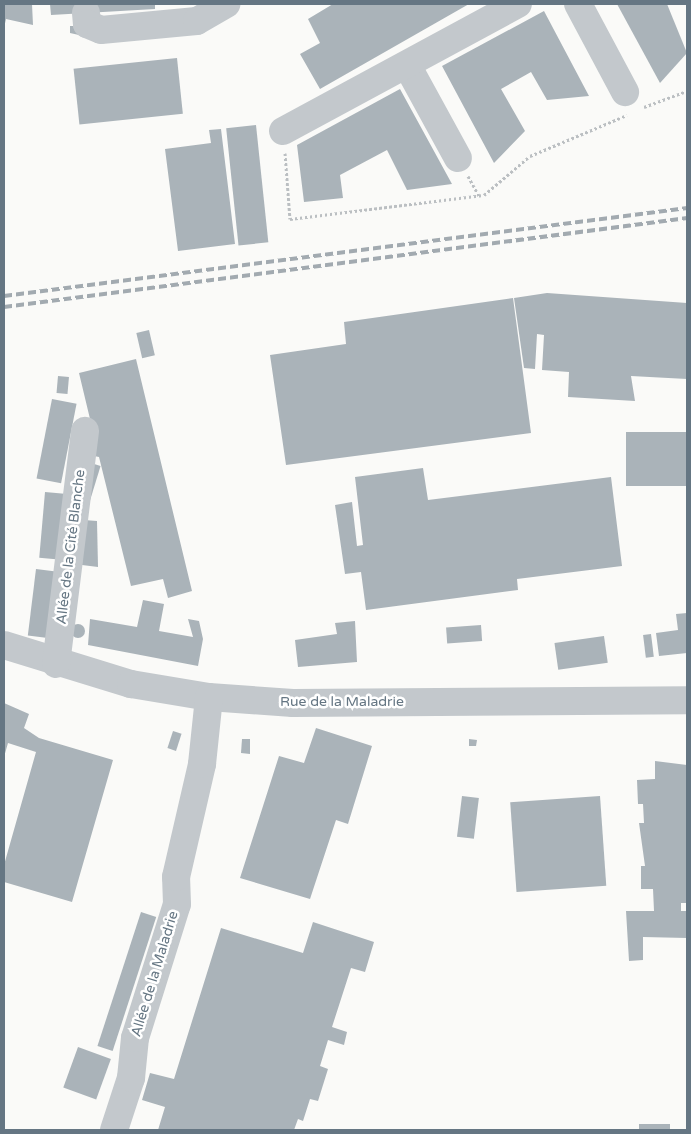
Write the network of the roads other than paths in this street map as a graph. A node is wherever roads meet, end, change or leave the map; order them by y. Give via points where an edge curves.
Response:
1 (226, 4) edge
2 (518, 4) edge
3 (578, 4) edge
4 (86, 13) dead end
5 (407, 65) junction
6 (625, 92) dead end
7 (283, 131) dead end
8 (458, 158) dead end
9 (85, 431) dead end
10 (4, 645) edge
11 (56, 664) junction
12 (209, 698) junction
13 (687, 700) edge
14 (114, 1130) edge

1 - 4 street via 197,21 101,30 87,24
2 - 5 street
3 - 6 street
5 - 7 street
5 - 8 street
9 - 11 street, Allée de la Cité Blanche
10 - 11 street, Rue de la Maladrie
11 - 12 street, Rue de la Maladrie via 131,684
12 - 13 street, Rue de la Maladrie via 293,703
12 - 14 street, Allée de la Maladrie via 202,764 176,877 177,904 135,1038 131,1078

